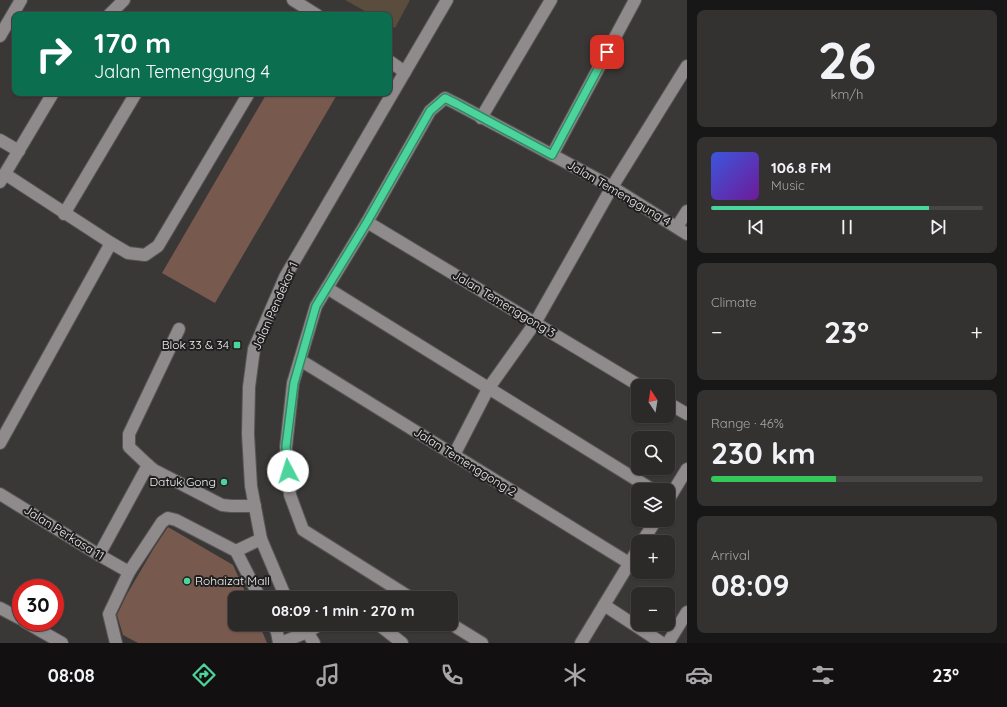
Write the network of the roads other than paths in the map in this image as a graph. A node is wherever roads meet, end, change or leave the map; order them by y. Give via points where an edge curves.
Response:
1 (21, 0) edge
2 (124, 0) edge
3 (293, 0) edge
4 (447, 0) edge
5 (551, 0) edge
6 (635, 0) edge
7 (14, 12) edge
8 (112, 12) edge
9 (312, 12) edge
10 (12, 15) edge
11 (0, 36) edge
12 (392, 63) edge
13 (687, 66) edge
14 (405, 72) junction
15 (392, 94) edge
16 (51, 96) edge
17 (134, 96) edge
18 (247, 96) edge
19 (391, 96) edge
20 (481, 118) junction
21 (0, 140) edge
22 (18, 151) junction
23 (552, 155) junction
24 (2, 178) edge
25 (612, 187) junction
26 (687, 211) edge
27 (64, 214) junction
28 (367, 222) junction
29 (682, 230) edge
30 (111, 243) junction
31 (327, 288) junction
32 (535, 323) junction
33 (179, 329) dead end
34 (300, 360) junction
35 (631, 381) edge
36 (488, 389) junction
37 (675, 407) edge
38 (687, 414) edge
39 (0, 443) edge
40 (454, 455) junction
41 (148, 465) junction
42 (687, 468) edge
43 (642, 483) edge
44 (675, 488) edge
45 (0, 494) edge
46 (255, 506) junction
47 (261, 539) junction
48 (236, 551) junction
49 (99, 555) junction
50 (631, 561) edge
51 (629, 564) junction
52 (129, 572) junction
53 (256, 591) edge
54 (283, 591) edge
55 (400, 591) edge
56 (604, 605) junction
57 (0, 608) edge
58 (687, 612) edge
59 (12, 615) edge
60 (458, 628) edge
61 (36, 631) edge
62 (276, 631) edge
63 (299, 631) edge
64 (306, 631) edge
65 (387, 631) edge
66 (44, 638) edge
67 (62, 643) edge
68 (116, 643) edge
69 (280, 643) edge
70 (314, 643) edge
71 (402, 643) edge
72 (482, 643) edge
73 (581, 643) edge
74 (662, 643) edge
75 (668, 643) edge

1 - 7 street
2 - 8 street
3 - 9 street
4 - 14 street, Jalan Pendekar 1
5 - 20 street
6 - 23 street
10 - 11 street
12 - 14 street
13 - 25 street
14 - 15 street, Jalan Pendekar 1
16 - 22 street
17 - 27 street
18 - 30 street via 158,246 145,255 128,253
19 - 46 street, Jalan Pendekar 1 via 285,277 254,349 248,434 251,486
20 - 23 street, Jalan Temenggung 4
20 - 28 street, Jalan Temenggung 4 via 445,98 430,111
21 - 22 street
22 - 24 street
23 - 25 street, Jalan Temenggung 4
24 - 27 street
25 - 29 street, Jalan Temenggung 4
25 - 32 street
26 - 29 street
27 - 30 street
28 - 31 street
28 - 32 street, Jalan Temenggong 3
30 - 39 street
31 - 34 street via 316,306
31 - 36 street
32 - 35 street, Jalan Temenggong 3
32 - 36 street
33 - 41 street via 129,434 129,447
34 - 40 street, Jalan Temenggong 2
34 - 55 street via 294,383 286,446 290,495 303,530
36 - 40 street
36 - 43 street
37 - 38 street
40 - 51 street, Jalan Temenggong 2
41 - 46 street via 222,505
41 - 49 street
42 - 44 street
45 - 49 street, Jalan Perkasa 11
46 - 47 street, Jalan Pendekar 1
47 - 48 street
47 - 54 street, Jalan Pendekar 1
48 - 52 street via 168,518 162,522
48 - 53 street
49 - 52 street, Jalan Perkasa 11
50 - 51 street
51 - 56 street
52 - 68 street via 109,614
56 - 73 street
56 - 74 street
57 - 59 street
58 - 75 street
60 - 72 street
61 - 66 street
62 - 69 street
63 - 69 street
64 - 70 street
65 - 71 street
66 - 67 street

